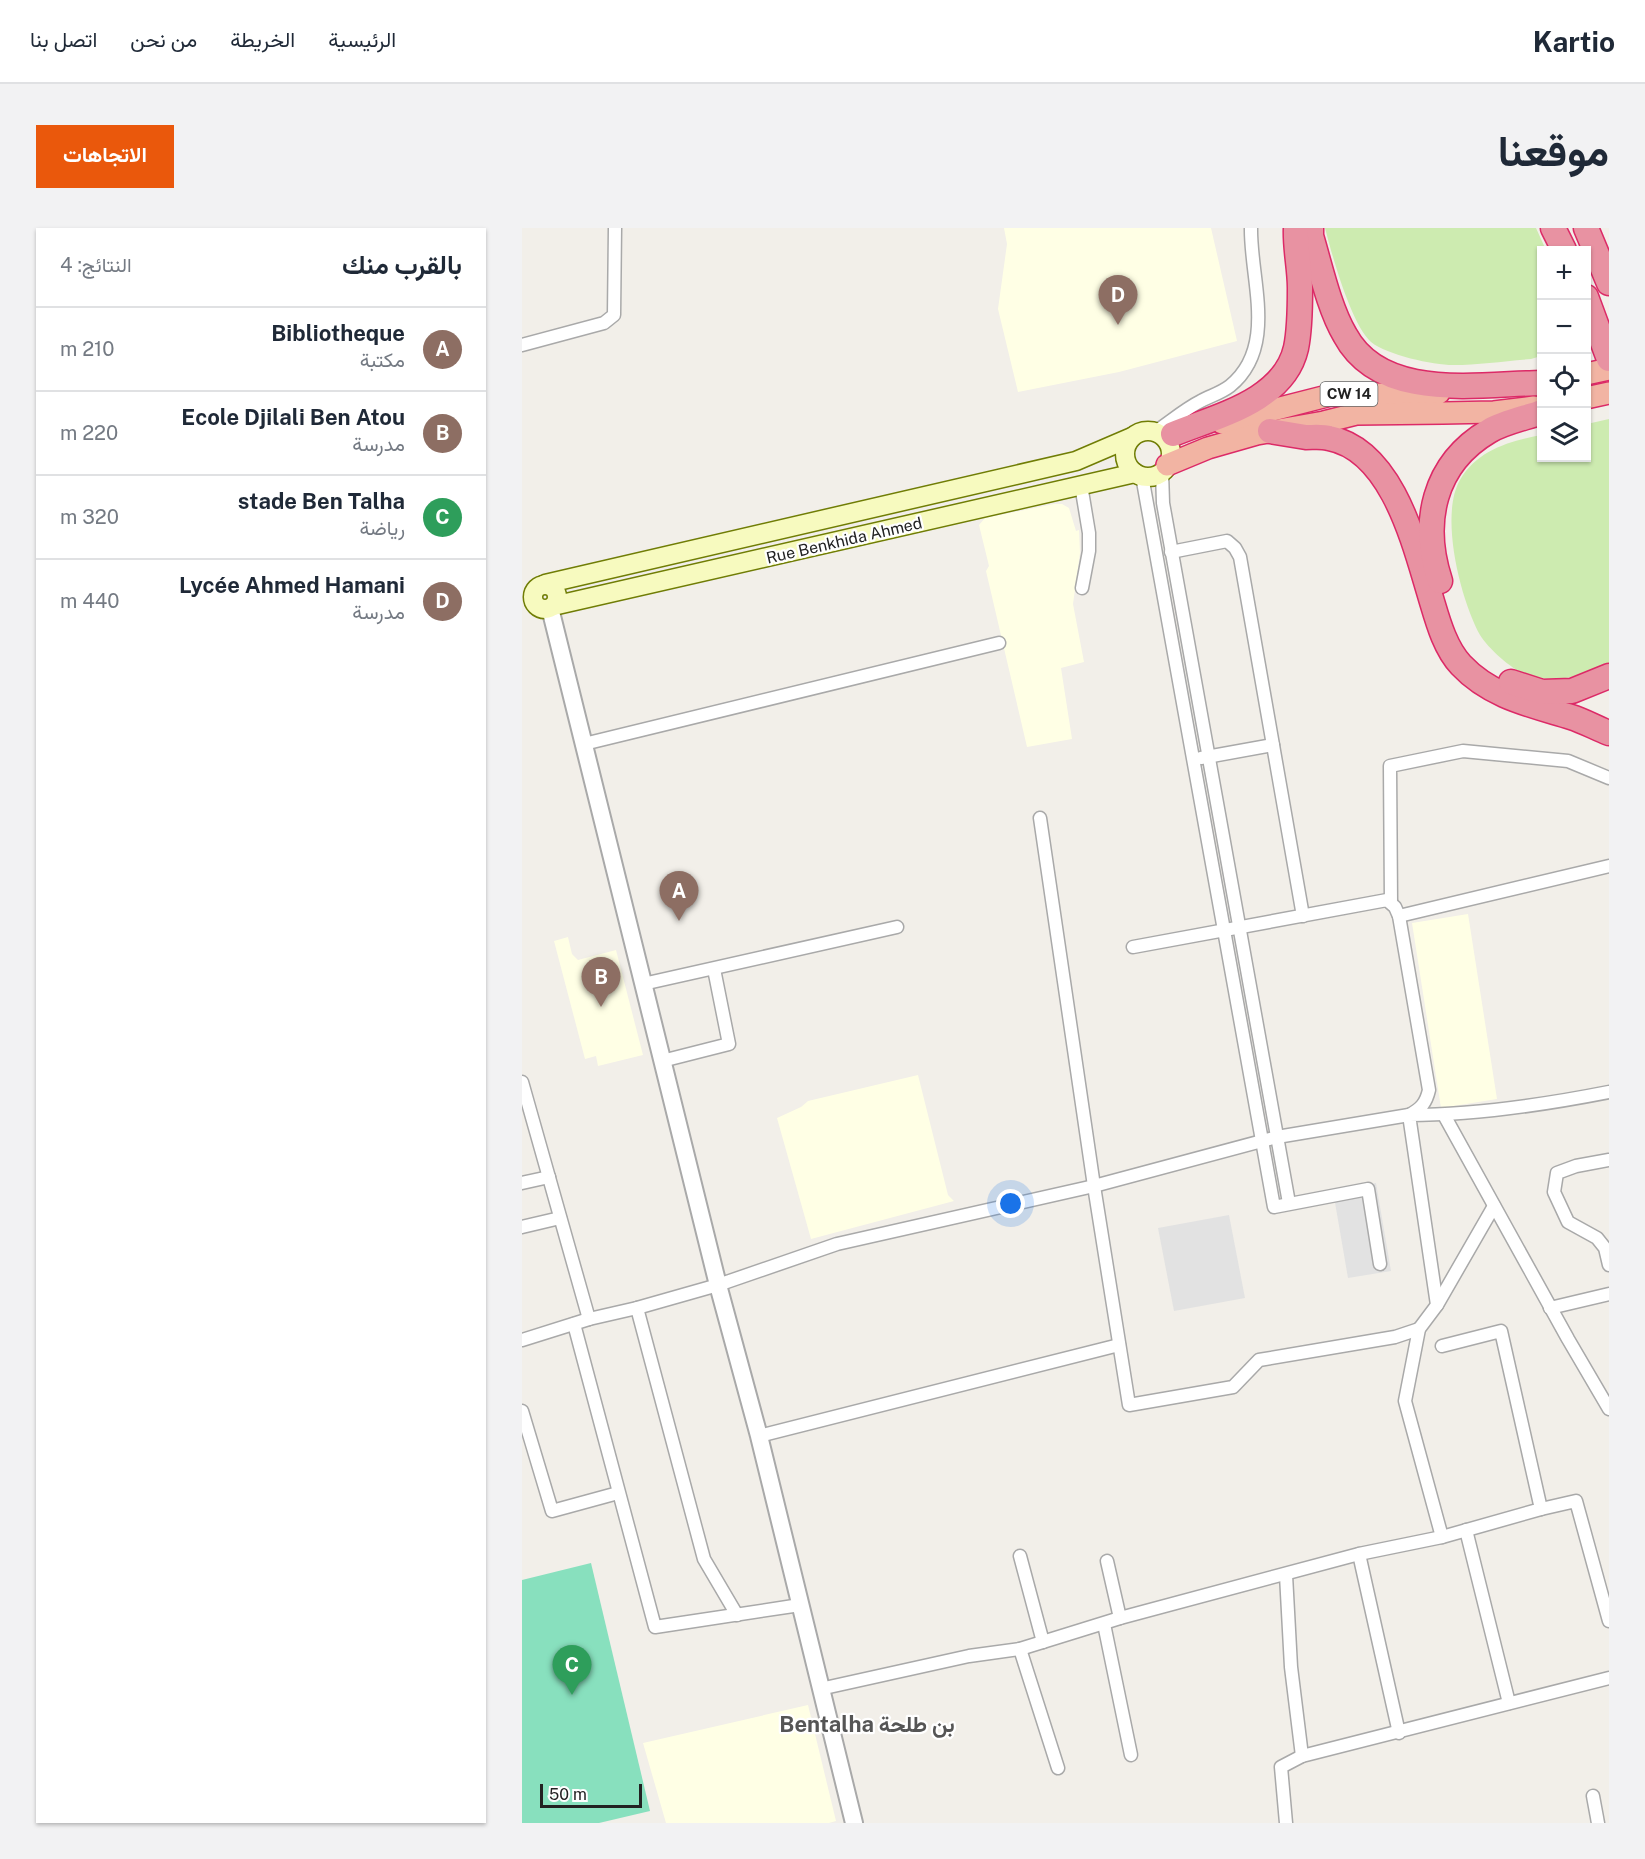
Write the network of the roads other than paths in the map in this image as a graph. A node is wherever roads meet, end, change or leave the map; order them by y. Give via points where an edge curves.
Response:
1 (615, 228) edge
2 (1251, 228) edge
3 (1296, 228) edge
4 (1311, 228) edge
5 (1553, 228) edge
6 (1558, 228) edge
7 (1586, 228) edge
8 (1564, 246) edge
9 (1565, 246) edge
10 (1609, 283) edge
11 (1591, 310) edge
12 (522, 345) edge
13 (1609, 359) edge
14 (1609, 369) edge
15 (1591, 373) edge
16 (1537, 383) edge
17 (1537, 384) edge
18 (1537, 407) edge
19 (1537, 414) edge
20 (1270, 431) junction
21 (1163, 434) junction
22 (1132, 437) junction
23 (1165, 469) junction
24 (1138, 474) junction
25 (1081, 485) junction
26 (1172, 552) junction
27 (543, 585) junction
28 (1082, 588) dead end
29 (522, 589) edge
30 (548, 608) junction
31 (522, 616) edge
32 (999, 644) dead end
33 (1609, 676) edge
34 (1609, 733) edge
35 (584, 744) junction
36 (1273, 745) junction
37 (1208, 757) junction
38 (1192, 759) junction
39 (1609, 778) edge
40 (1040, 818) dead end
41 (1609, 866) edge
42 (1391, 903) junction
43 (1303, 916) junction
44 (1399, 916) junction
45 (897, 927) dead end
46 (1239, 928) junction
47 (1223, 931) junction
48 (1132, 947) dead end
49 (714, 969) junction
50 (643, 984) junction
51 (662, 1061) junction
52 (522, 1082) edge
53 (1609, 1092) edge
54 (1409, 1115) junction
55 (1444, 1115) junction
56 (1277, 1137) junction
57 (1262, 1141) junction
58 (1609, 1160) edge
59 (549, 1177) junction
60 (522, 1183) edge
61 (1094, 1186) junction
62 (1289, 1203) junction
63 (1494, 1206) junction
64 (560, 1218) junction
65 (522, 1227) edge
66 (1380, 1264) dead end
67 (1609, 1265) edge
68 (718, 1285) junction
69 (1609, 1294) edge
70 (1437, 1305) junction
71 (637, 1308) junction
72 (1550, 1308) junction
73 (589, 1319) junction
74 (574, 1324) junction
75 (1419, 1329) junction
76 (522, 1340) edge
77 (1119, 1345) junction
78 (1442, 1346) dead end
79 (1609, 1409) edge
80 (522, 1411) edge
81 (759, 1436) junction
82 (618, 1493) junction
83 (1541, 1509) junction
84 (1466, 1530) junction
85 (1442, 1537) junction
86 (1359, 1554) junction
87 (1020, 1556) dead end
88 (1107, 1561) dead end
89 (1286, 1575) junction
90 (800, 1605) junction
91 (737, 1615) junction
92 (1120, 1618) junction
93 (1609, 1621) edge
94 (1104, 1624) junction
95 (1043, 1642) junction
96 (1020, 1648) junction
97 (1609, 1678) edge
98 (820, 1689) junction
99 (1509, 1703) junction
100 (1399, 1733) junction
101 (1131, 1755) dead end
102 (1302, 1756) junction
103 (1058, 1768) dead end
104 (1593, 1796) dead end
105 (850, 1822) edge
106 (1286, 1823) edge
107 (1598, 1823) edge

1 - 12 street via 614,315 604,323
2 - 21 street via 1259,316 1255,348 1242,375 1228,387 1199,401
3 - 21 highway via 1298,326 1296,349 1284,374 1250,403
4 - 16 highway via 1344,335 1377,370 1416,383
5 - 8 highway
6 - 9 highway
7 - 10 highway
11 - 13 highway
14 - 15 highway
17 - 21 highway, CW 14 via 1462,393 1331,394 1192,432
18 - 20 highway, CW 14 via 1484,412 1356,414
19 - 33 highway via 1490,431 1464,450 1446,473 1433,504 1431,535 1438,574 1468,648 1510,682 1542,692 1572,691
20 - 23 highway, CW 14 via 1208,448
20 - 34 highway via 1330,438 1361,452 1384,476 1412,538 1449,647 1480,682 1506,697
21 - 22 main road via 1139,432
21 - 23 main road via 1170,450
22 - 24 main road via 1125,459
22 - 27 main road via 1076,461
23 - 24 main road via 1150,477
23 - 26 street via 1163,503
24 - 25 main road, Rue Benkhida Ahmed
24 - 38 street
25 - 28 street via 1089,533
25 - 30 main road, Rue Benkhida Ahmed
26 - 36 street via 1227,541 1240,557
26 - 37 street
27 - 29 main road
27 - 30 main road via 534,591 534,603
30 - 31 main road, Rue Benkhida Ahmed
30 - 35 street
32 - 35 street
35 - 50 street
36 - 37 street
36 - 43 street
37 - 38 street
37 - 46 street
38 - 47 street
39 - 42 street via 1568,761 1463,750 1390,766
40 - 61 street
41 - 44 street
42 - 43 street via 1387,900
42 - 44 street
43 - 46 street
44 - 54 street via 1429,1090 1420,1109
45 - 49 street
46 - 47 street
46 - 56 street
47 - 48 street
47 - 57 street
49 - 50 street
49 - 51 street via 729,1044
50 - 51 street
51 - 68 street
52 - 59 street
53 - 55 street via 1488,1112
54 - 55 street
54 - 56 street
54 - 70 street
55 - 63 street
56 - 57 street
56 - 62 street
57 - 61 street
57 - 62 street via 1274,1207
58 - 67 street via 1557,1173 1554,1192 1568,1222 1596,1238 1605,1248
59 - 60 street
59 - 64 street
61 - 68 street via 837,1244
61 - 77 street
62 - 66 street via 1368,1189
63 - 70 street
63 - 72 street
64 - 65 street
64 - 73 street
68 - 71 street
68 - 81 street
69 - 72 street
70 - 75 street
71 - 73 street
71 - 91 street via 704,1559
72 - 79 street
73 - 74 street
74 - 76 street
74 - 82 street
75 - 77 street via 1395,1337 1259,1360 1233,1387 1130,1406
75 - 85 street via 1405,1401
77 - 81 street
78 - 83 street via 1501,1332
80 - 82 street via 552,1511
81 - 90 street
82 - 91 street via 655,1627
83 - 84 street
83 - 93 street via 1576,1501
84 - 85 street
84 - 99 street
85 - 86 street
86 - 89 street
86 - 100 street
87 - 95 street
88 - 92 street
89 - 92 street
89 - 102 street via 1291,1667
90 - 91 street
90 - 98 street
92 - 94 street
94 - 95 street
94 - 101 street
95 - 96 street
96 - 98 street
96 - 103 street
97 - 99 street
98 - 105 street
99 - 100 street
100 - 102 street
102 - 106 street via 1281,1767
104 - 107 street

